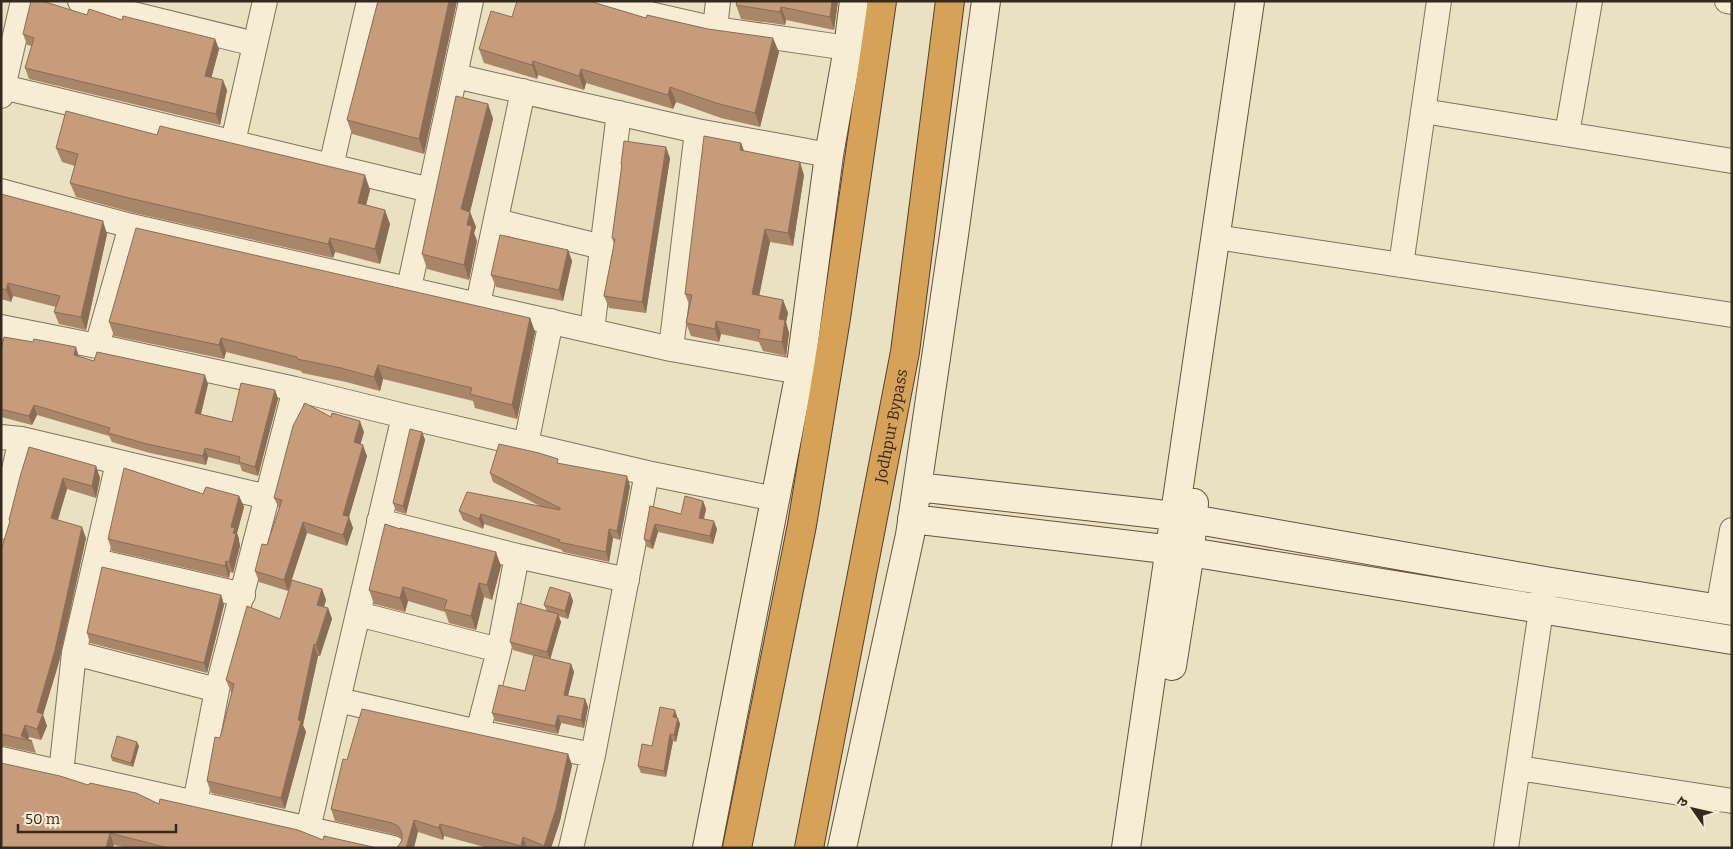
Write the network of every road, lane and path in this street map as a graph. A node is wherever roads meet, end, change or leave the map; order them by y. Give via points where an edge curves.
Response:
1 (23, 1) edge
2 (80, 1) edge
3 (265, 1) edge
4 (369, 1) edge
5 (471, 1) edge
6 (593, 1) edge
7 (718, 1) edge
8 (854, 1) edge
9 (882, 1) edge
10 (950, 1) edge
11 (986, 1) edge
12 (1250, 1) edge
13 (1264, 1) edge
14 (1439, 1) edge
15 (1590, 1) edge
16 (1727, 1) edge
17 (1732, 2) edge
18 (715, 29) junction
19 (255, 44) junction
20 (848, 48) junction
21 (455, 76) junction
22 (2, 91) edge
23 (523, 91) junction
24 (1423, 111) junction
25 (619, 113) junction
26 (697, 131) junction
27 (1567, 134) junction
28 (233, 142) junction
29 (829, 155) junction
30 (1732, 161) edge
31 (331, 166) junction
32 (430, 190) junction
33 (1, 191) edge
34 (496, 221) junction
35 (131, 226) junction
36 (1229, 239) junction
37 (602, 247) junction
38 (1401, 265) junction
39 (409, 288) junction
40 (478, 304) junction
41 (1732, 315) edge
42 (552, 321) junction
43 (1, 327) edge
44 (592, 330) junction
45 (97, 346) junction
46 (671, 349) junction
47 (800, 372) junction
48 (295, 389) junction
49 (404, 416) junction
50 (11, 438) edge
51 (526, 444) junction
52 (118, 463) junction
53 (647, 472) junction
54 (917, 487) junction
55 (267, 497) junction
56 (776, 499) junction
57 (1184, 518) junction
58 (912, 519) junction
59 (380, 521) junction
60 (1, 527) edge
61 (1732, 530) edge
62 (1180, 550) junction
63 (517, 556) junction
64 (96, 561) junction
65 (626, 580) junction
66 (1545, 581) junction
67 (243, 595) junction
68 (1541, 608) junction
69 (1725, 610) edge
70 (358, 614) junction
71 (1732, 640) edge
72 (498, 650) junction
73 (74, 654) junction
74 (217, 690) junction
75 (338, 700) junction
76 (478, 732) junction
77 (592, 756) junction
78 (1, 759) edge
79 (1518, 768) junction
80 (62, 773) junction
81 (1732, 801) edge
82 (195, 803) junction
83 (308, 829) junction
84 (738, 844) edge
85 (393, 848) edge
86 (571, 848) edge
87 (707, 848) edge
88 (809, 848) edge
89 (842, 848) edge
90 (1126, 848) edge
91 (1144, 848) edge
92 (1506, 848) edge

1 - 22 street
2 - 19 street
3 - 19 street
4 - 31 street
5 - 21 street
6 - 18 street
7 - 18 street
8 - 20 street
9 - 84 highway via 804,516
10 - 88 highway, Jodhpur Bypass via 905,352
11 - 54 street
12 - 57 street
13 - 36 street
14 - 24 street
15 - 27 street
16 - 17 street
18 - 20 street
19 - 28 street
20 - 29 street
21 - 23 street
21 - 32 street
22 - 28 street
23 - 25 street
23 - 34 street
24 - 27 street
24 - 38 street
25 - 26 street
25 - 37 street
26 - 29 street
26 - 46 street
27 - 30 street
28 - 31 street
29 - 47 street
31 - 32 street
32 - 39 street
33 - 35 street
34 - 37 street
34 - 40 street
35 - 39 street
35 - 45 street
36 - 38 street
36 - 57 street via 1194,474
37 - 44 street
38 - 41 street
39 - 40 street
40 - 42 street
42 - 44 street
42 - 51 street
43 - 45 street
44 - 46 street
45 - 48 street
46 - 47 street
47 - 56 street
48 - 49 street
48 - 55 street
49 - 51 street
49 - 59 street
50 - 52 street
50 - 60 street
51 - 53 street
52 - 55 street
52 - 64 street
53 - 56 street
53 - 65 street
54 - 57 street
54 - 58 street
55 - 67 street
56 - 87 street
57 - 62 street
57 - 66 street
58 - 62 street
58 - 89 street
59 - 63 street
59 - 70 street
61 - 69 street
62 - 68 street
62 - 90 street
62 - 91 street
63 - 65 street
63 - 72 street
64 - 67 street
64 - 73 street
65 - 77 street
66 - 68 street
66 - 69 street
67 - 74 street
68 - 71 street
68 - 79 street
70 - 72 street
70 - 75 street
72 - 76 street
73 - 74 street
73 - 80 street
74 - 82 street
75 - 76 street
75 - 83 street
76 - 77 street
77 - 86 street
78 - 80 street
79 - 81 street
79 - 92 street
80 - 82 street
82 - 83 street
83 - 85 street

